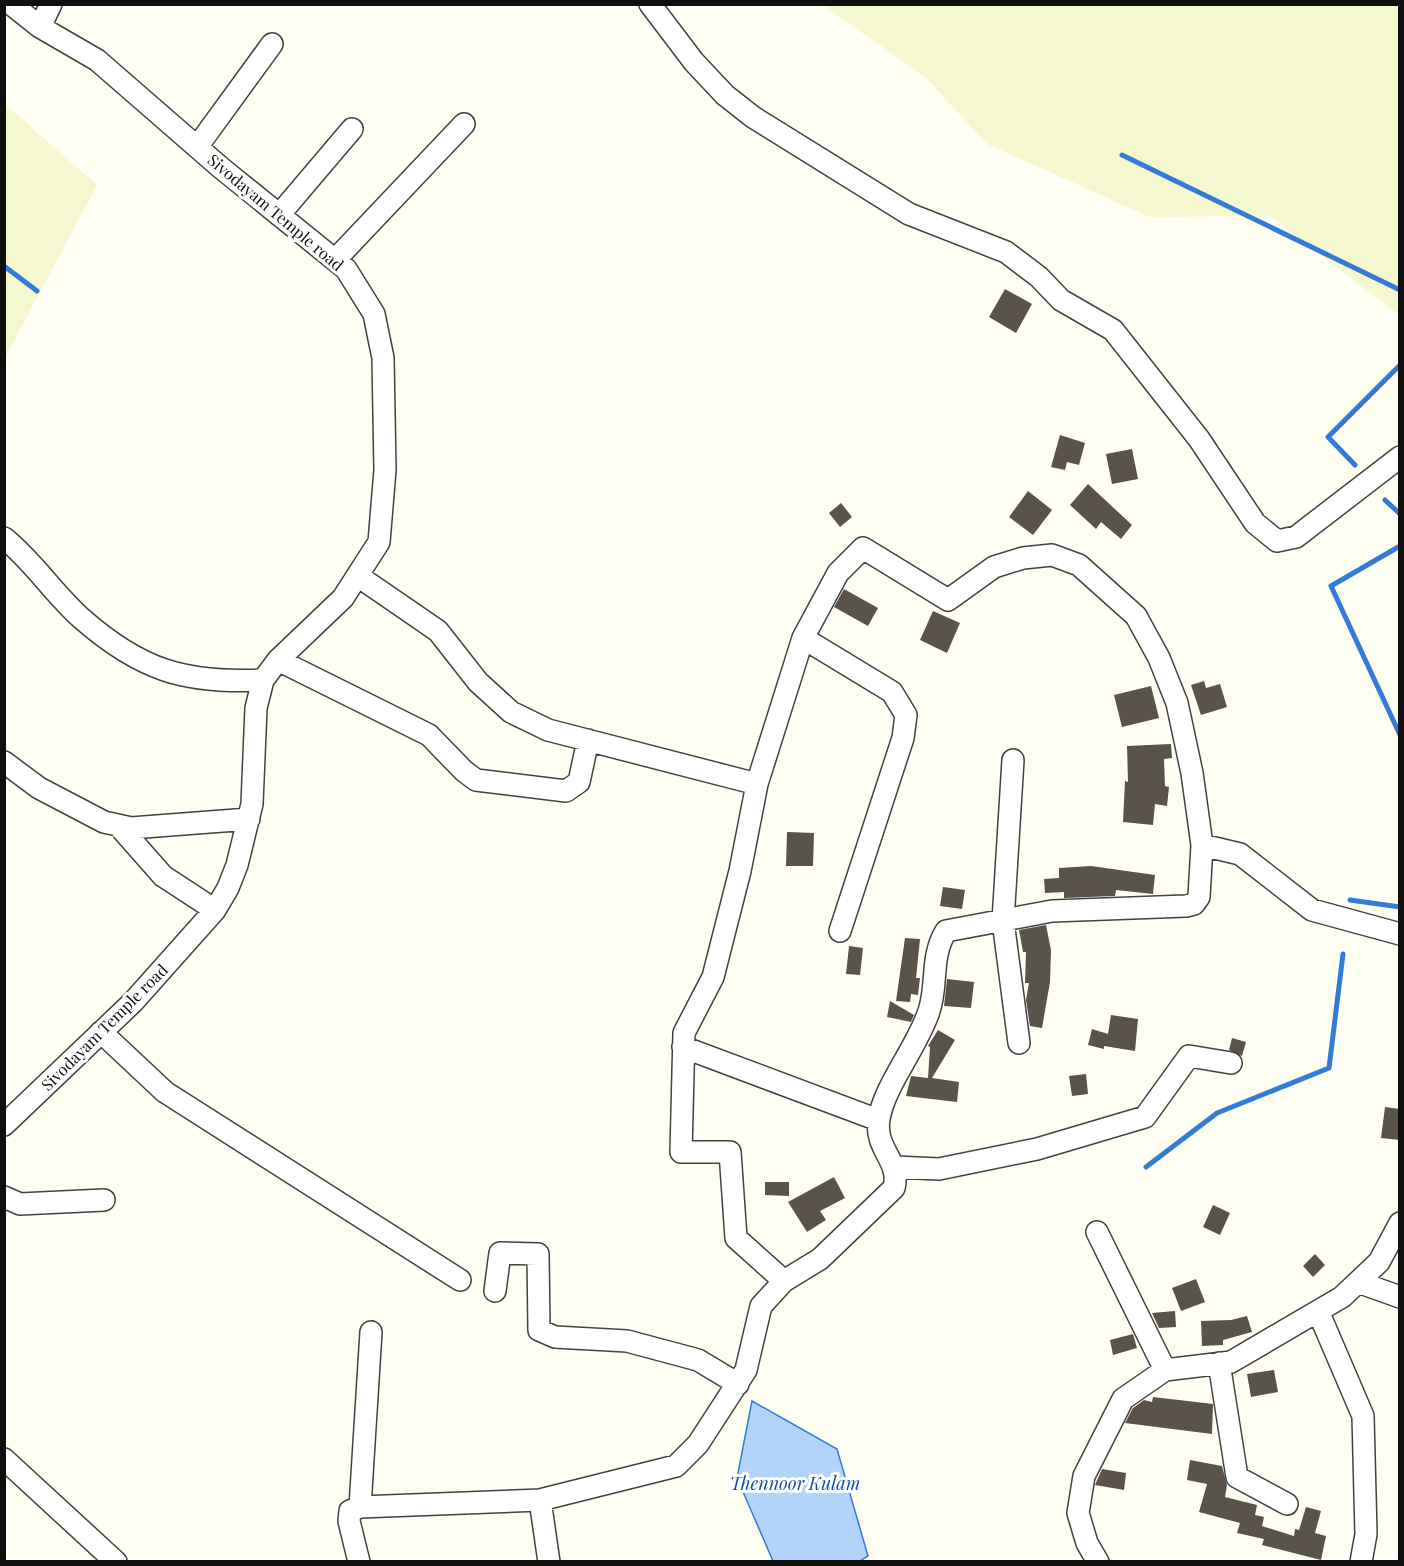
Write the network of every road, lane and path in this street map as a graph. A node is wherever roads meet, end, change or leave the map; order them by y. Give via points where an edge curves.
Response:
1 (11, 4) edge
2 (51, 4) edge
3 (650, 4) edge
4 (40, 27) junction
5 (272, 44) dead end
6 (464, 124) dead end
7 (352, 129) dead end
8 (197, 147) junction
9 (279, 214) junction
10 (335, 260) junction
11 (1400, 457) edge
12 (4, 538) edge
13 (358, 576) junction
14 (803, 639) junction
15 (278, 660) junction
16 (263, 680) junction
17 (588, 740) junction
18 (1013, 760) dead end
19 (4, 762) edge
20 (757, 784) junction
21 (249, 819) junction
22 (118, 825) junction
23 (1202, 845) junction
24 (215, 910) junction
25 (1003, 921) junction
26 (840, 931) dead end
27 (1400, 934) edge
28 (101, 1032) junction
29 (1019, 1043) dead end
30 (683, 1047) junction
31 (1231, 1063) dead end
32 (878, 1120) junction
33 (4, 1125) edge
34 (895, 1167) junction
35 (4, 1197) edge
36 (104, 1200) dead end
37 (1400, 1223) edge
38 (1097, 1232) dead end
39 (460, 1281) dead end
40 (784, 1281) junction
41 (1358, 1282) junction
42 (495, 1291) dead end
43 (1400, 1297) edge
44 (1318, 1311) junction
45 (371, 1332) dead end
46 (1219, 1363) junction
47 (1165, 1370) junction
48 (738, 1384) junction
49 (4, 1459) edge
50 (540, 1500) junction
51 (1287, 1504) dead end
52 (360, 1507) junction
53 (116, 1562) edge
54 (359, 1562) edge
55 (549, 1562) edge
56 (1098, 1562) edge
57 (1361, 1562) edge

1 - 4 street, Sivodayam Temple road
2 - 4 street
3 - 11 street via 702,70 753,117 909,214 1006,252 1039,277 1060,300 1113,330 1199,439 1255,523 1271,538 1277,541 1296,537
4 - 8 street, Sivodayam Temple road via 97,60
5 - 8 street
6 - 10 street
7 - 9 street
8 - 9 street, Sivodayam Temple road
9 - 10 street, Sivodayam Temple road
10 - 13 street, Sivodayam Temple road via 346,269 374,314 383,358 385,470 379,542
12 - 16 street via 81,618 144,662 168,673 204,680
13 - 15 street, Sivodayam Temple road via 343,598
13 - 17 street via 438,631 478,682 511,712 548,729
14 - 20 street
14 - 23 street via 838,573 864,548 948,600 994,567 1023,558 1052,555 1079,565 1136,616 1159,658 1177,703
14 - 26 street via 892,692 906,715 903,738
15 - 16 street, Sivodayam Temple road
15 - 17 street via 429,735 476,780 566,791 579,782
16 - 21 street, Sivodayam Temple road via 256,708
17 - 20 street
18 - 25 street
19 - 22 street via 72,807
20 - 30 street via 713,977 684,1033
21 - 22 street via 131,828
21 - 24 street, Sivodayam Temple road via 237,865
22 - 24 street via 163,876
23 - 25 street via 1199,897 1194,903 1052,911
23 - 27 street via 1240,854 1312,910
24 - 28 street, Sivodayam Temple road
25 - 29 street
25 - 32 street via 946,931 935,959 930,1010
28 - 33 street, Sivodayam Temple road
28 - 39 street via 165,1092
30 - 32 street
30 - 40 street via 681,1152 730,1152 736,1238
31 - 34 street via 1189,1056 1146,1117 1037,1149 939,1169
32 - 34 street via 881,1148
34 - 40 street via 894,1188 820,1259
35 - 36 street via 20,1204
37 - 41 street via 1379,1262
38 - 47 street
40 - 48 street via 761,1306 746,1370
41 - 43 street
41 - 44 street
42 - 48 street via 500,1253 538,1254 539,1330 555,1337 627,1341 698,1360
44 - 46 street via 1231,1362
44 - 57 street via 1363,1416 1366,1534
45 - 52 street
46 - 47 street
46 - 51 street via 1238,1477
47 - 56 street via 1123,1399 1084,1476 1078,1513 1087,1543
48 - 50 street via 698,1444 676,1466
49 - 53 street
50 - 52 street
50 - 55 street
52 - 54 street via 350,1511 349,1521

